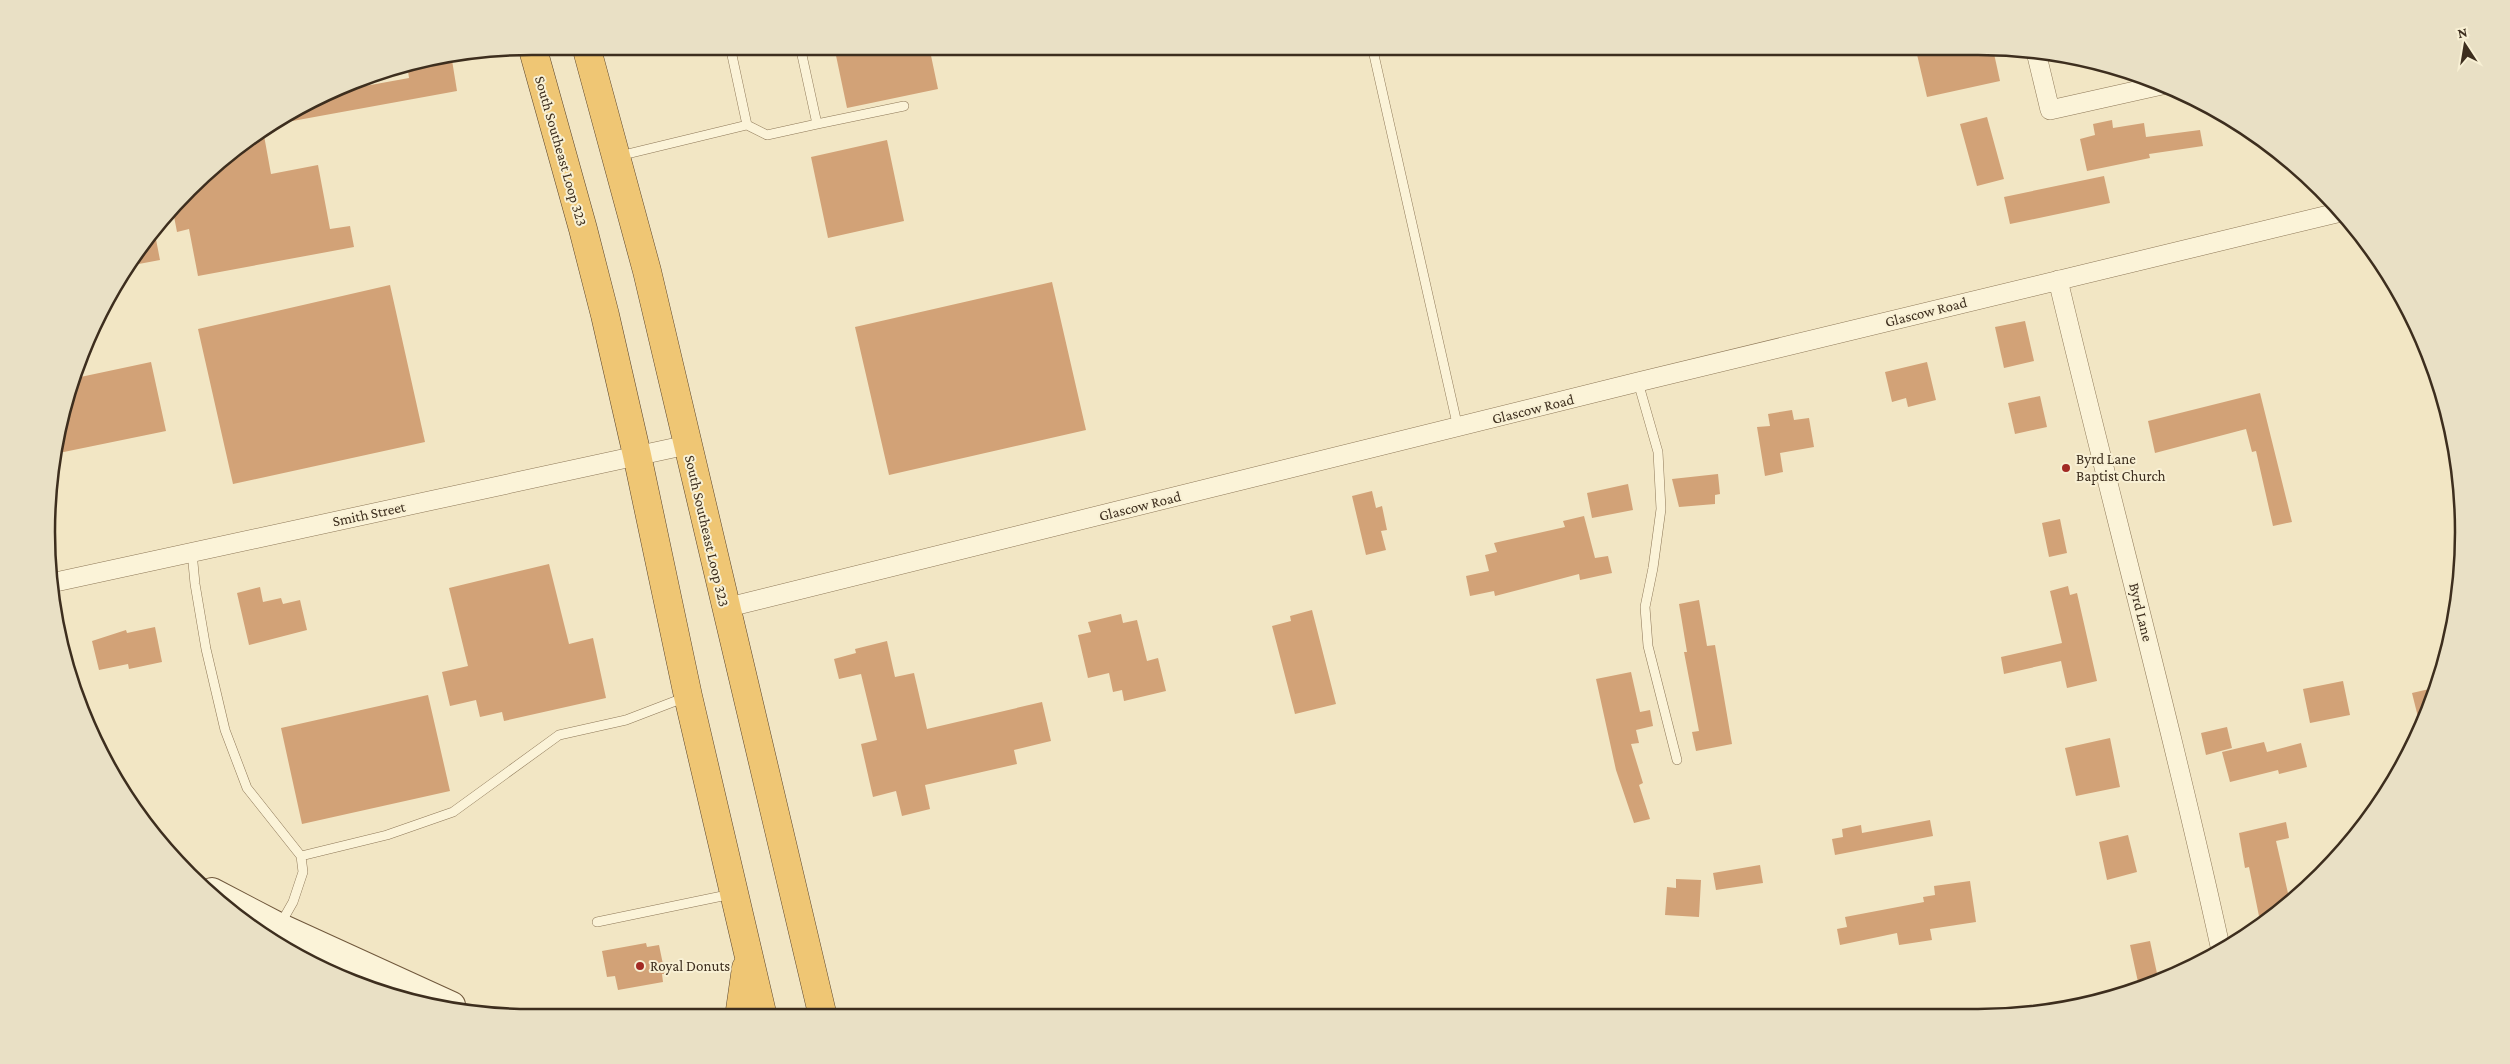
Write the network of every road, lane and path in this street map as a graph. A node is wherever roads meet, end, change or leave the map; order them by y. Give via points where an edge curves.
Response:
1 (534, 55) edge
2 (588, 55) edge
3 (732, 55) edge
4 (802, 55) edge
5 (1374, 55) edge
6 (2038, 59) edge
7 (2151, 87) edge
8 (904, 106) dead end
9 (817, 124) junction
10 (748, 125) junction
11 (616, 157) junction
12 (2334, 214) edge
13 (2058, 280) junction
14 (1638, 382) junction
15 (1458, 428) junction
16 (688, 445) junction
17 (638, 455) junction
18 (192, 552) junction
19 (58, 582) edge
20 (725, 608) junction
21 (688, 696) junction
22 (1677, 760) dead end
23 (302, 856) junction
24 (735, 893) junction
25 (228, 899) edge
26 (597, 922) dead end
27 (279, 926) junction
28 (2219, 943) edge
29 (749, 949) junction
30 (445, 1001) edge
31 (740, 1009) edge
32 (761, 1009) edge
33 (821, 1009) edge

1 - 17 highway, South Southeast Loop 323 via 583,230
2 - 11 highway, South Southeast Loop 323
3 - 10 lane
4 - 9 lane
5 - 15 lane
6 - 7 street via 2050,110
8 - 9 lane
9 - 10 lane via 767,135
10 - 11 lane
11 - 16 highway, South Southeast Loop 323
12 - 13 street, Glascow Road
13 - 14 street, Glascow Road
13 - 28 street, Byrd Lane via 2186,794
14 - 15 street, Glascow Road
14 - 22 lane via 1658,452 1660,510 1653,568 1644,607 1648,646
15 - 20 street, Glascow Road
16 - 17 street, Smith Street
16 - 20 highway, South Southeast Loop 323
17 - 18 street, Smith Street
17 - 21 highway, South Southeast Loop 323
18 - 19 street, Smith Street
18 - 23 lane via 206,649 225,730 247,788
20 - 33 highway, South Southeast Loop 323
21 - 23 lane via 626,720 558,735 453,812 387,835
21 - 24 highway, South Southeast Loop 323
23 - 27 lane via 303,872 293,902
24 - 26 lane
24 - 29 highway, South Southeast Loop 323
25 - 27 main road
27 - 30 main road
29 - 31 highway
29 - 32 highway, South Southeast Loop 323

